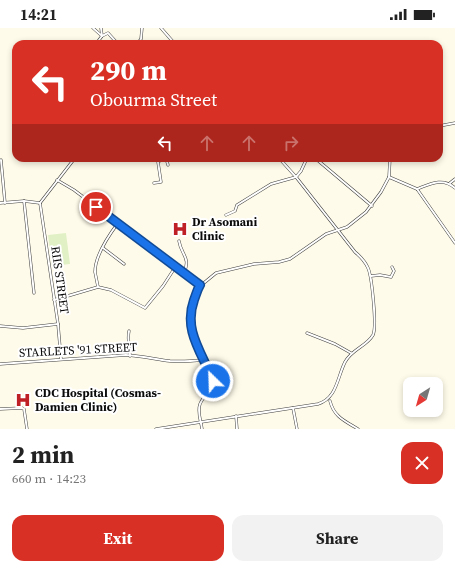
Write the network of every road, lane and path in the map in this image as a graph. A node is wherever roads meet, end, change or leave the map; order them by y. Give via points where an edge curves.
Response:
1 (93, 28) edge
2 (101, 28) edge
3 (142, 28) edge
4 (161, 28) edge
5 (102, 36) junction
6 (99, 40) edge
7 (114, 40) edge
8 (140, 40) edge
9 (172, 40) edge
10 (455, 123) edge
11 (443, 125) edge
12 (1, 160) dead end
13 (72, 162) edge
14 (158, 162) edge
15 (167, 162) edge
16 (283, 162) edge
17 (305, 162) edge
18 (319, 162) edge
19 (390, 162) edge
20 (168, 165) dead end
21 (389, 176) junction
22 (296, 177) junction
23 (455, 179) edge
24 (57, 180) junction
25 (154, 183) dead end
26 (450, 183) junction
27 (455, 188) edge
28 (416, 189) junction
29 (24, 201) junction
30 (0, 203) edge
31 (5, 203) junction
32 (40, 203) junction
33 (372, 206) junction
34 (226, 215) dead end
35 (118, 223) junction
36 (338, 230) junction
37 (179, 241) dead end
38 (455, 243) edge
39 (103, 248) junction
40 (124, 264) dead end
41 (176, 266) junction
42 (392, 267) dead end
43 (184, 273) junction
44 (371, 276) junction
45 (200, 285) junction
46 (98, 287) junction
47 (34, 293) dead end
48 (54, 300) junction
49 (58, 324) junction
50 (0, 326) edge
51 (129, 331) dead end
52 (307, 333) dead end
53 (351, 353) junction
54 (130, 356) junction
55 (61, 359) junction
56 (204, 360) junction
57 (0, 364) edge
58 (330, 401) dead end
59 (293, 408) junction
60 (0, 409) edge
61 (236, 416) junction
62 (201, 422) junction
63 (27, 429) edge
64 (156, 429) edge
65 (202, 429) edge
66 (237, 429) edge
67 (297, 429) edge
68 (358, 429) edge

1 - 5 street
2 - 5 street
3 - 8 street
4 - 9 street
5 - 6 street
5 - 7 street via 108,33
10 - 11 street
12 - 31 street
13 - 24 street
14 - 25 street via 161,182
15 - 20 street
16 - 22 street
17 - 22 street
18 - 33 street
19 - 21 street
21 - 28 street
21 - 33 street
22 - 34 street via 267,186
22 - 36 street
23 - 26 street
24 - 32 street
24 - 35 street
26 - 27 street
26 - 28 street via 435,182
28 - 38 street
29 - 31 street
29 - 32 street
29 - 47 street
30 - 31 street
32 - 48 street, RIIS STREET
33 - 36 street via 348,227
35 - 39 street
35 - 41 street
36 - 44 street via 355,252 364,259
36 - 45 street via 326,234 290,259 216,273
37 - 43 street via 187,260
39 - 40 street
39 - 46 street via 95,271
41 - 43 street
41 - 46 street via 144,308 111,290
42 - 44 street via 394,271 391,277
43 - 45 street
44 - 53 street via 374,334
45 - 56 street via 191,309 191,327
46 - 48 street
48 - 49 street, RIIS STREET
49 - 50 street via 23,328
49 - 55 street, RIIS STREET
51 - 54 street via 127,338
52 - 53 street
53 - 59 street via 334,392 325,402
54 - 55 street, STARLETS '91 STREET
54 - 56 street, STARLETS '91 STREET via 177,361
55 - 57 street, STARLETS '91 STREET
56 - 62 street via 213,381 200,404
58 - 68 street via 336,415
59 - 61 street
59 - 67 street
60 - 63 street via 24,409
61 - 62 street
61 - 66 street
62 - 64 street
62 - 65 street

